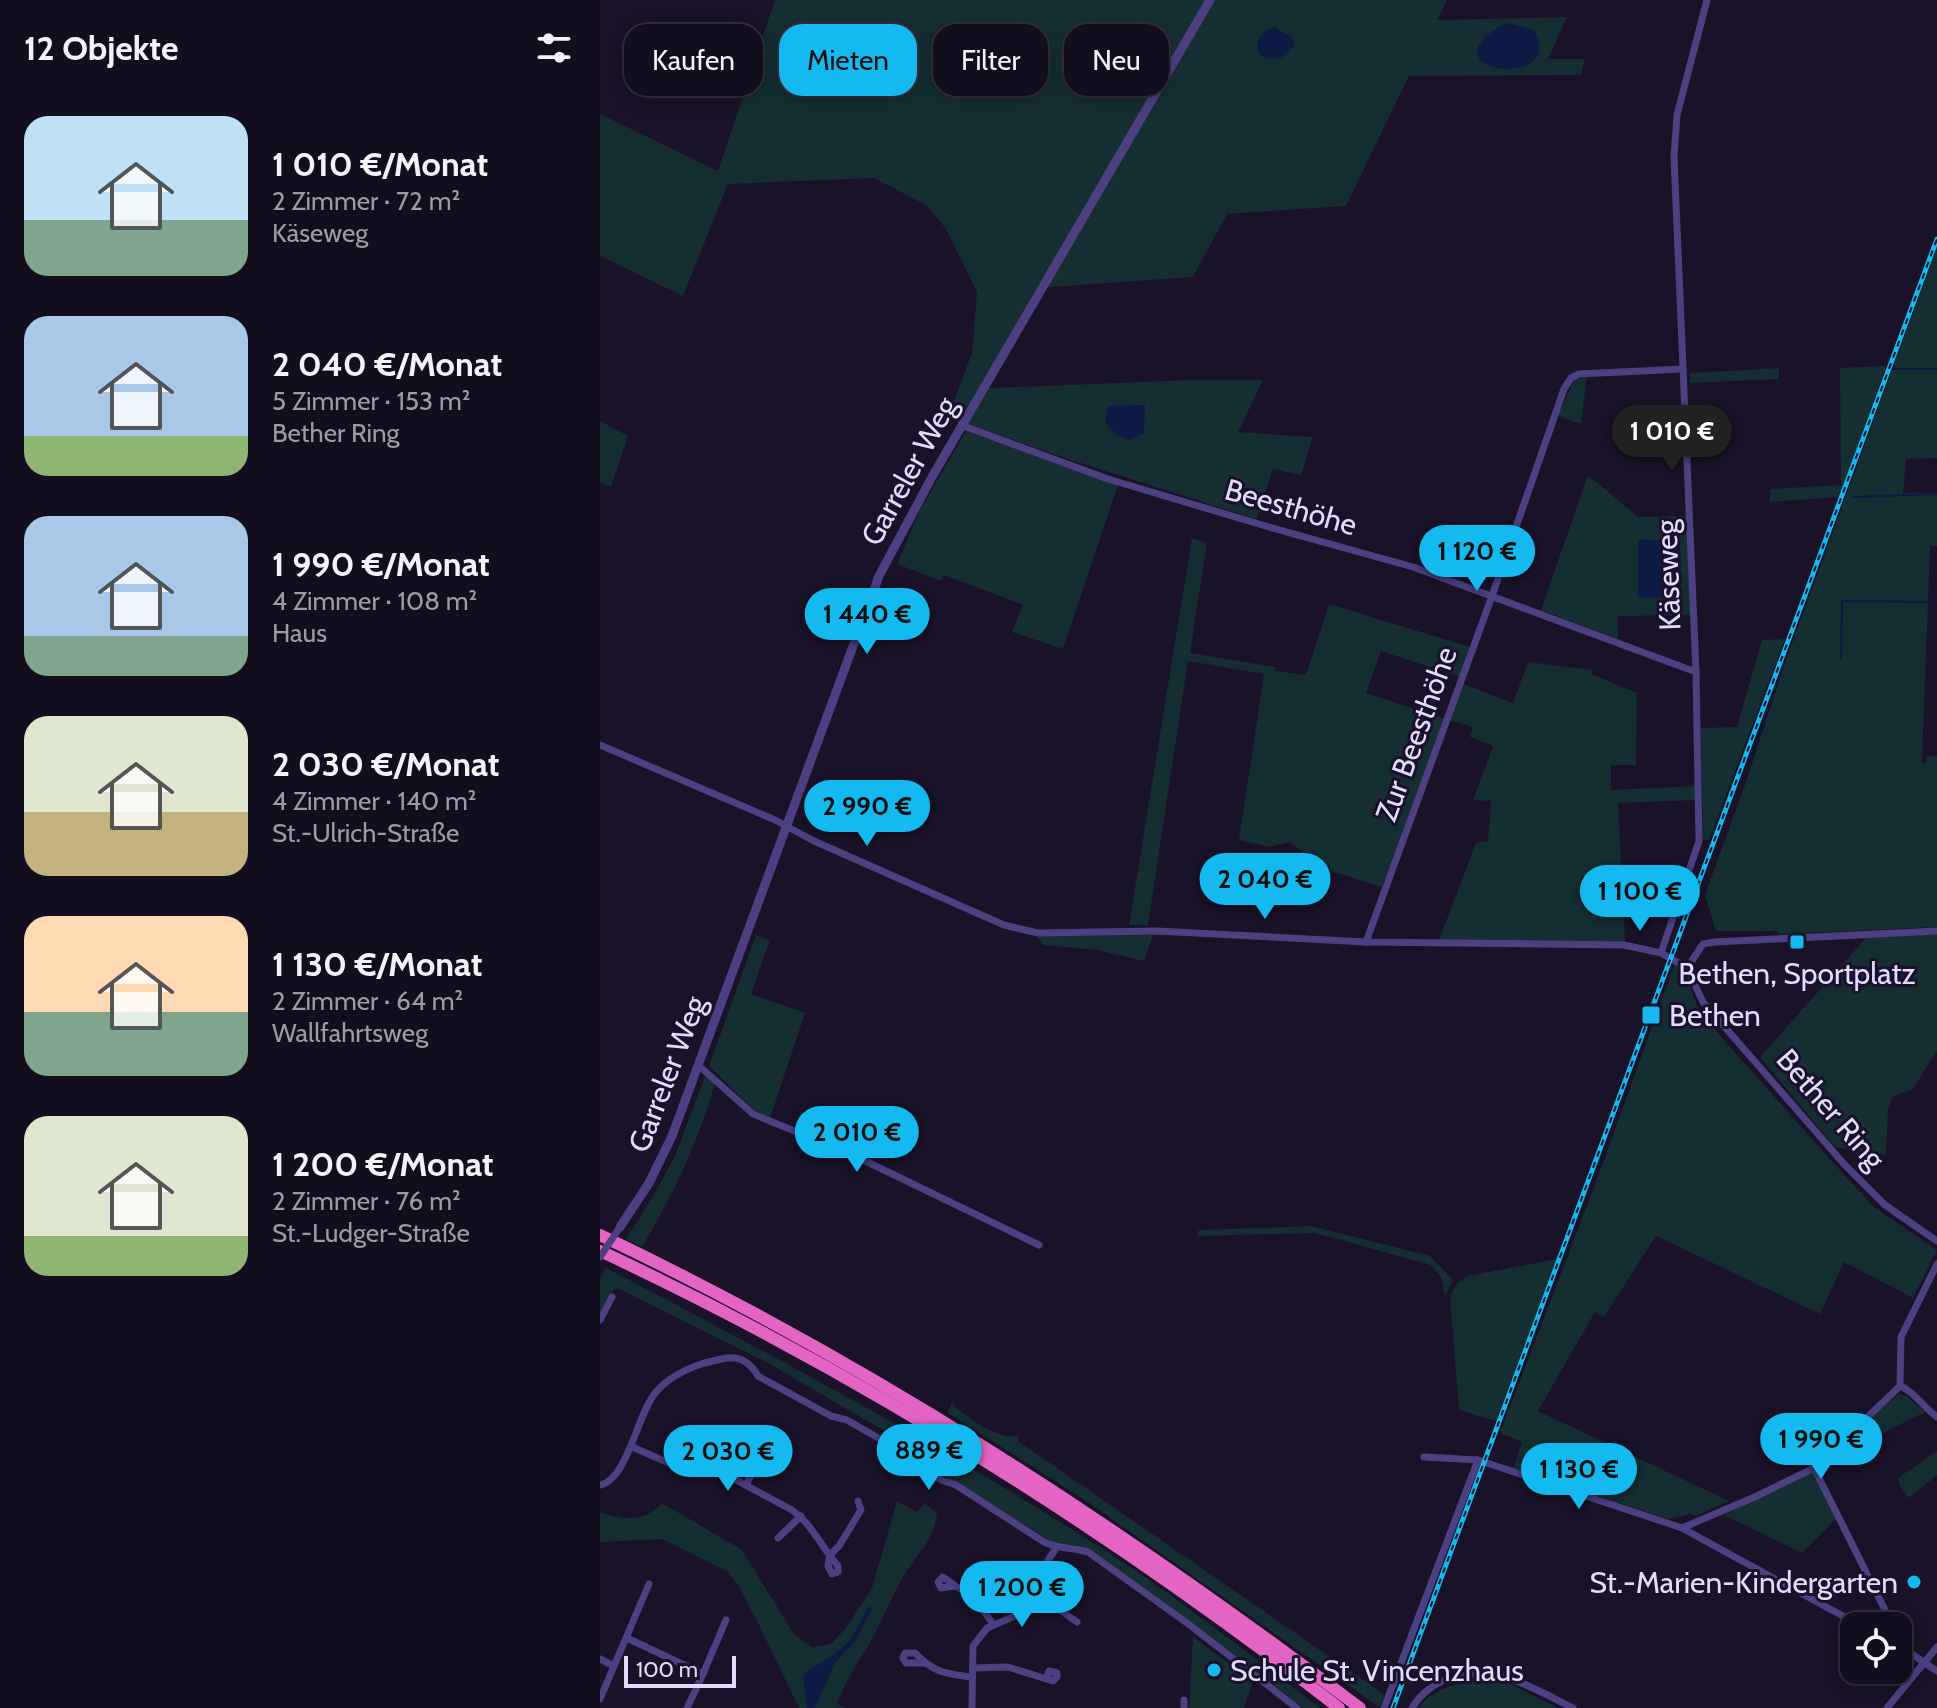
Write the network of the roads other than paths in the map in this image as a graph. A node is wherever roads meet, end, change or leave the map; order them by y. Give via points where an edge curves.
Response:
1 (1210, 0) edge
2 (1707, 0) edge
3 (1683, 369) junction
4 (961, 425) junction
5 (1492, 596) junction
6 (1696, 672) junction
7 (600, 745) edge
8 (787, 827) junction
9 (1937, 931) edge
10 (1366, 942) junction
11 (1661, 953) junction
12 (1687, 968) junction
13 (698, 1065) junction
14 (620, 1227) joint
15 (600, 1235) edge
16 (1937, 1241) edge
17 (1039, 1245) dead end
18 (600, 1251) edge
19 (600, 1257) edge
20 (1937, 1264) edge
21 (612, 1297) dead end
22 (600, 1320) edge
23 (1900, 1386) junction
24 (1937, 1417) edge
25 (632, 1447) junction
26 (762, 1454) dead end
27 (1424, 1457) dead end
28 (1478, 1460) junction
29 (1814, 1468) junction
30 (600, 1485) edge
31 (746, 1485) junction
32 (858, 1501) dead end
33 (801, 1516) junction
34 (1682, 1528) junction
35 (778, 1538) dead end
36 (1056, 1548) junction
37 (649, 1584) dead end
38 (955, 1586) dead end
39 (1031, 1609) junction
40 (1886, 1612) edge
41 (1840, 1615) edge
42 (726, 1620) dead end
43 (1077, 1622) dead end
44 (993, 1624) junction
45 (627, 1638) junction
46 (1937, 1647) edge
47 (1912, 1654) edge
48 (600, 1659) edge
49 (1925, 1662) junction
50 (923, 1663) dead end
51 (614, 1666) junction
52 (1937, 1671) edge
53 (972, 1672) junction
54 (703, 1674) junction
55 (1047, 1677) dead end
56 (600, 1699) edge
57 (687, 1708) edge
58 (972, 1708) edge
59 (1297, 1708) edge
60 (1339, 1708) edge
61 (1360, 1708) edge
62 (1384, 1708) edge
63 (1412, 1708) edge
64 (1573, 1708) edge
65 (1887, 1708) edge

1 - 4 street, Garreler Weg
2 - 3 street, Käseweg via 1677,115 1674,157
3 - 5 street, Zur Beesthöhe via 1571,378
3 - 6 street, Käseweg
4 - 5 street, Beesthöhe via 1108,479 1413,567
4 - 8 street, Garreler Weg via 879,576
5 - 6 street, Beesthöhe
5 - 10 street, Zur Beesthöhe
6 - 11 street, Käseweg via 1699,841
7 - 8 street
8 - 10 street via 1004,925 1038,933 1157,931
8 - 13 street, Garreler Weg
9 - 12 street via 1715,942 1703,944
10 - 11 street via 1624,945
11 - 12 street
12 - 16 street, Bether Ring via 1703,1002 1844,1164 1885,1205
13 - 14 street, Garreler Weg via 661,1160
13 - 17 street via 753,1114 855,1156
14 - 19 street, Garreler Weg, bridge
15 - 61 highway via 834,1356 977,1441 1187,1579
18 - 60 highway via 823,1365 1007,1474 1178,1588
20 - 23 street via 1901,1337
21 - 22 street
23 - 24 street
23 - 29 street
25 - 30 street via 611,1482
25 - 31 street via 690,1472 712,1467
25 - 36 street via 635,1429 662,1385 701,1363 738,1358 758,1376 847,1420 901,1458 956,1485
26 - 31 street
27 - 28 street
28 - 34 street
28 - 62 street
29 - 34 street
29 - 40 street
31 - 33 street
32 - 33 street via 861,1510 830,1555
33 - 35 street
34 - 41 street
36 - 39 street via 1029,1590
36 - 59 street via 1088,1552
37 - 45 street
38 - 44 street via 976,1600
39 - 43 street via 1050,1603
39 - 44 street
42 - 54 street
44 - 53 street via 973,1646
45 - 51 street
45 - 54 street
46 - 49 street
47 - 49 street
48 - 51 street
49 - 52 street
49 - 65 street
50 - 53 street via 945,1674
51 - 56 street
53 - 55 street via 1008,1667
53 - 58 street
54 - 57 street
63 - 64 street via 1443,1681 1476,1672 1503,1675

